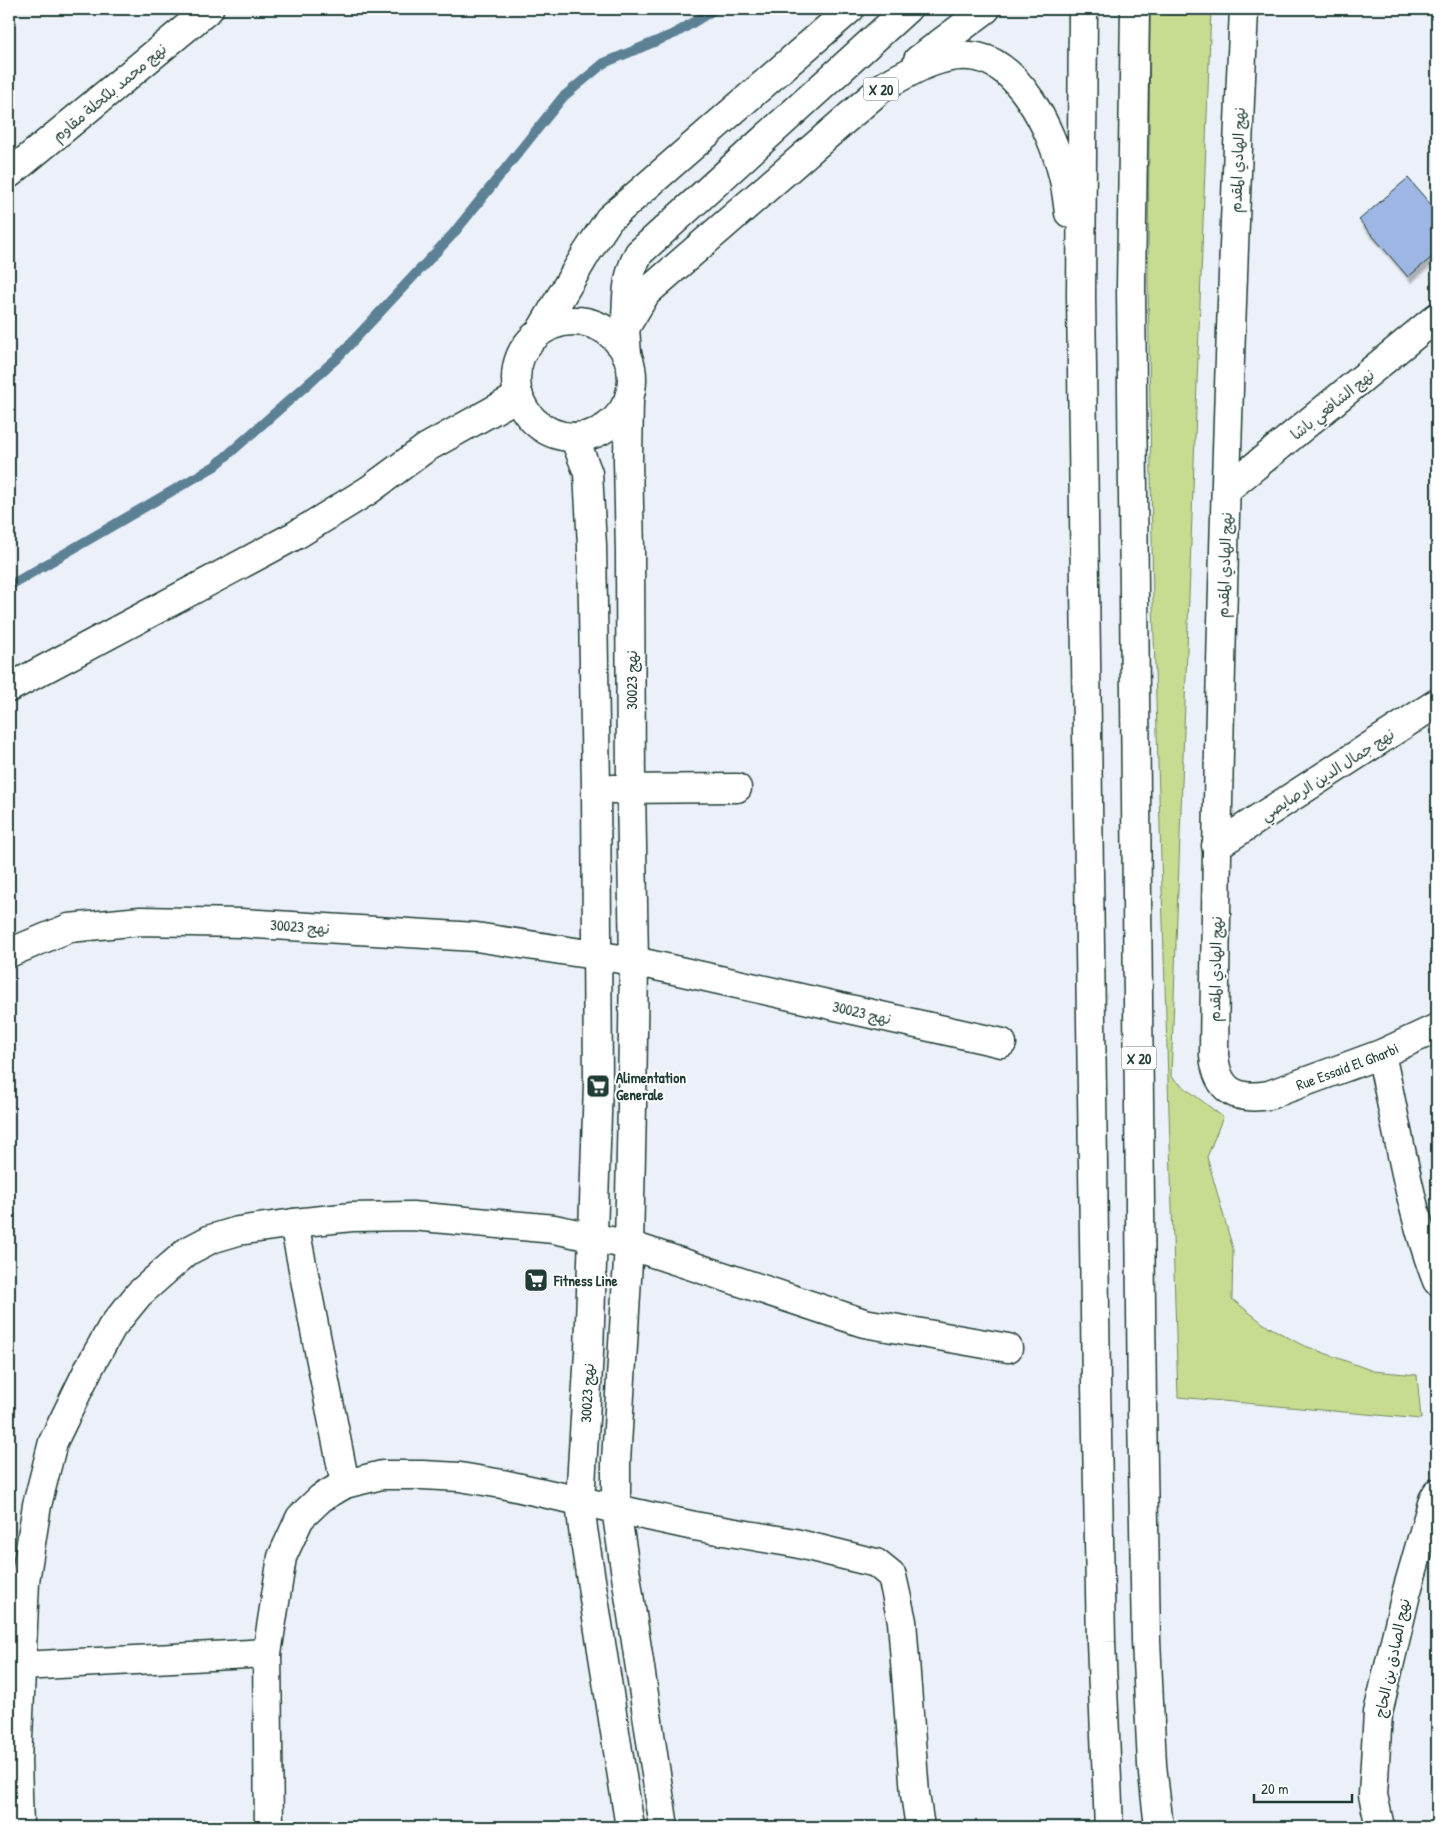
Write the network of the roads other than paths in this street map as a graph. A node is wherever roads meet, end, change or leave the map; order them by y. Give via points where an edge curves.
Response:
1 (209, 9) edge
2 (850, 9) edge
3 (907, 9) edge
4 (986, 9) edge
5 (1084, 9) edge
6 (1135, 9) edge
7 (1244, 9) edge
8 (884, 86) junction
9 (9, 174) edge
10 (1081, 296) junction
11 (1437, 317) edge
12 (541, 330) junction
13 (626, 341) junction
14 (519, 396) junction
15 (629, 399) junction
16 (574, 437) junction
17 (1226, 490) junction
18 (9, 688) edge
19 (1437, 703) edge
20 (737, 788) dead end
21 (596, 789) junction
22 (631, 790) junction
23 (1216, 846) junction
24 (9, 953) edge
25 (596, 954) junction
26 (634, 961) junction
27 (1437, 1028) edge
28 (1002, 1043) dead end
29 (1381, 1054) junction
30 (1253, 1098) joint
31 (294, 1223) junction
32 (592, 1237) junction
33 (629, 1245) junction
34 (1437, 1281) edge
35 (1008, 1348) dead end
36 (345, 1484) junction
37 (1437, 1493) edge
38 (580, 1500) junction
39 (616, 1509) junction
40 (267, 1653) junction
41 (21, 1666) junction
42 (13, 1761) edge
43 (19, 1827) edge
44 (269, 1827) edge
45 (630, 1827) edge
46 (664, 1827) edge
47 (920, 1827) edge
48 (1109, 1827) edge
49 (1159, 1827) edge
50 (1380, 1827) edge

1 - 9 main road, نهج محمد بلكحلة مقاوم
2 - 12 main road via 609,219
3 - 13 main road via 639,253 628,282
4 - 8 main road
5 - 10 main road, X 20
6 - 49 main road, X 20 via 1131,289 1142,1409 1147,1650 1152,1764
7 - 17 main road, نهج الهادي المقدم
8 - 10 main road, X 20 via 948,57 970,56 991,62 1009,74 1028,95 1046,126 1062,171
8 - 13 main road, X 20 via 646,293
10 - 48 main road, X 20 via 1096,1383 1101,1642
11 - 17 main road, نهج الشافعي باشا
12 - 13 main road via 566,321 584,321
12 - 14 main road via 521,356 516,375
13 - 15 main road via 632,369
14 - 16 main road via 527,412 540,426 556,434
14 - 18 main road via 426,448 369,490 296,535
15 - 16 main road via 621,414 608,426 592,434
15 - 22 main road, نهج 30023
16 - 21 main road, نهج 30023 via 588,473
17 - 23 main road, نهج الهادي المقدم
19 - 23 main road, نهج جمال الدين الرصايصي
20 - 22 main road
21 - 22 main road
21 - 25 main road, نهج 30023
22 - 26 main road, نهج 30023
23 - 30 main road, نهج الهادي المقدم via 1215,1071 1223,1085 1236,1094
24 - 25 main road, نهج 30023 via 69,928 141,921 241,922 476,937
25 - 26 main road, نهج 30023
25 - 32 main road, نهج 30023 via 598,1084
26 - 28 main road, نهج 30023
26 - 33 main road, نهج 30023
27 - 29 main road, Rue Essaid El Gharbi
29 - 30 main road, Rue Essaid El Gharbi
29 - 34 main road via 1413,1201
31 - 32 main road via 352,1217 412,1216 554,1229
31 - 36 main road
31 - 41 main road via 238,1231 211,1239 188,1251 139,1294 112,1327 88,1368 53,1442 37,1505 25,1581
32 - 33 main road
32 - 38 main road, نهج 30023
33 - 35 main road via 864,1323
33 - 39 main road, نهج 30023
36 - 38 main road via 382,1475 460,1477
36 - 40 main road via 321,1498 300,1518 282,1557
37 - 50 main road, نهج الصادق بن الحاج via 1406,1594 1378,1712 1373,1795
38 - 39 main road
38 - 45 main road, نهج 30023
39 - 46 main road, نهج 30023
39 - 47 main road via 795,1543 876,1563 892,1576 902,1621
40 - 41 main road
40 - 44 main road
41 - 42 main road
42 - 43 main road

